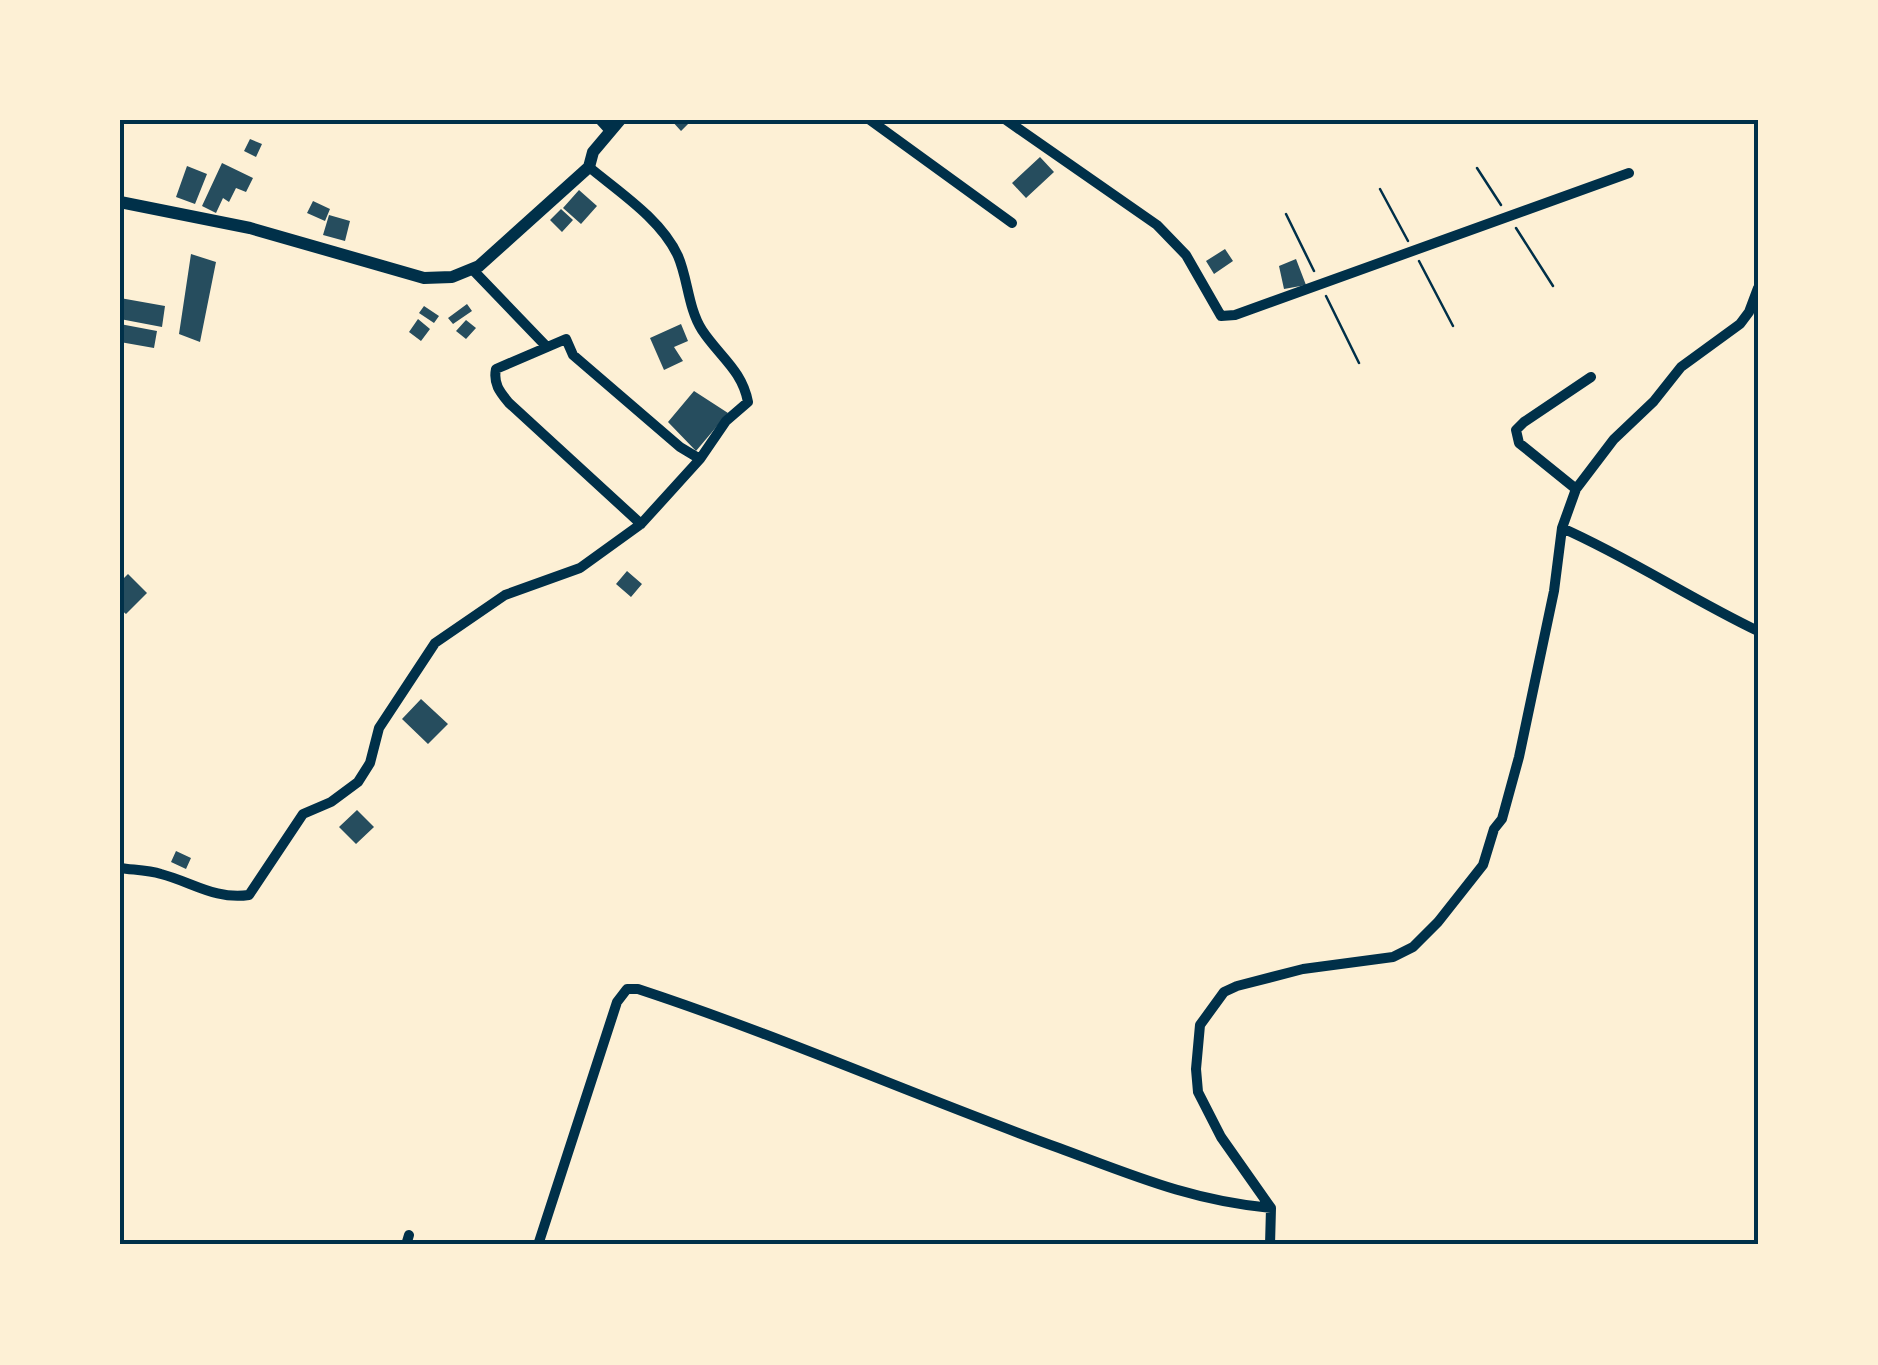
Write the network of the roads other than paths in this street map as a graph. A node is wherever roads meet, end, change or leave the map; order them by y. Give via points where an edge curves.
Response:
1 (600, 120) edge
2 (870, 120) edge
3 (1006, 120) edge
4 (615, 125) edge
5 (589, 167) junction
6 (1629, 174) dead end
7 (120, 202) edge
8 (1012, 223) dead end
9 (472, 269) junction
10 (1758, 288) edge
11 (546, 346) junction
12 (1592, 377) dead end
13 (700, 459) junction
14 (1576, 489) junction
15 (641, 524) junction
16 (1562, 528) junction
17 (1758, 631) edge
18 (120, 868) edge
19 (1270, 1208) junction
20 (538, 1245) edge
21 (1270, 1245) edge

1 - 4 street
2 - 8 street
3 - 6 street via 1157,225 1186,254 1221,316
4 - 5 street
5 - 9 street
5 - 13 street via 666,236 702,330 745,384 748,402
7 - 9 street via 250,228 424,278
9 - 11 street
10 - 14 street via 1740,324 1681,367
11 - 13 street via 566,339 573,355
11 - 15 street via 496,369 497,388
12 - 14 street via 1516,430 1519,443
13 - 15 street
14 - 16 street
15 - 18 street via 580,568 505,595 435,643 379,728 358,782 303,814 248,895 207,893 162,874
16 - 17 street
16 - 19 street via 1520,757 1483,865 1413,947 1393,958 1303,969 1237,986 1224,992 1200,1025 1198,1092 1220,1137
19 - 20 street via 1194,1197 707,1012 627,990 617,1002
19 - 21 street

